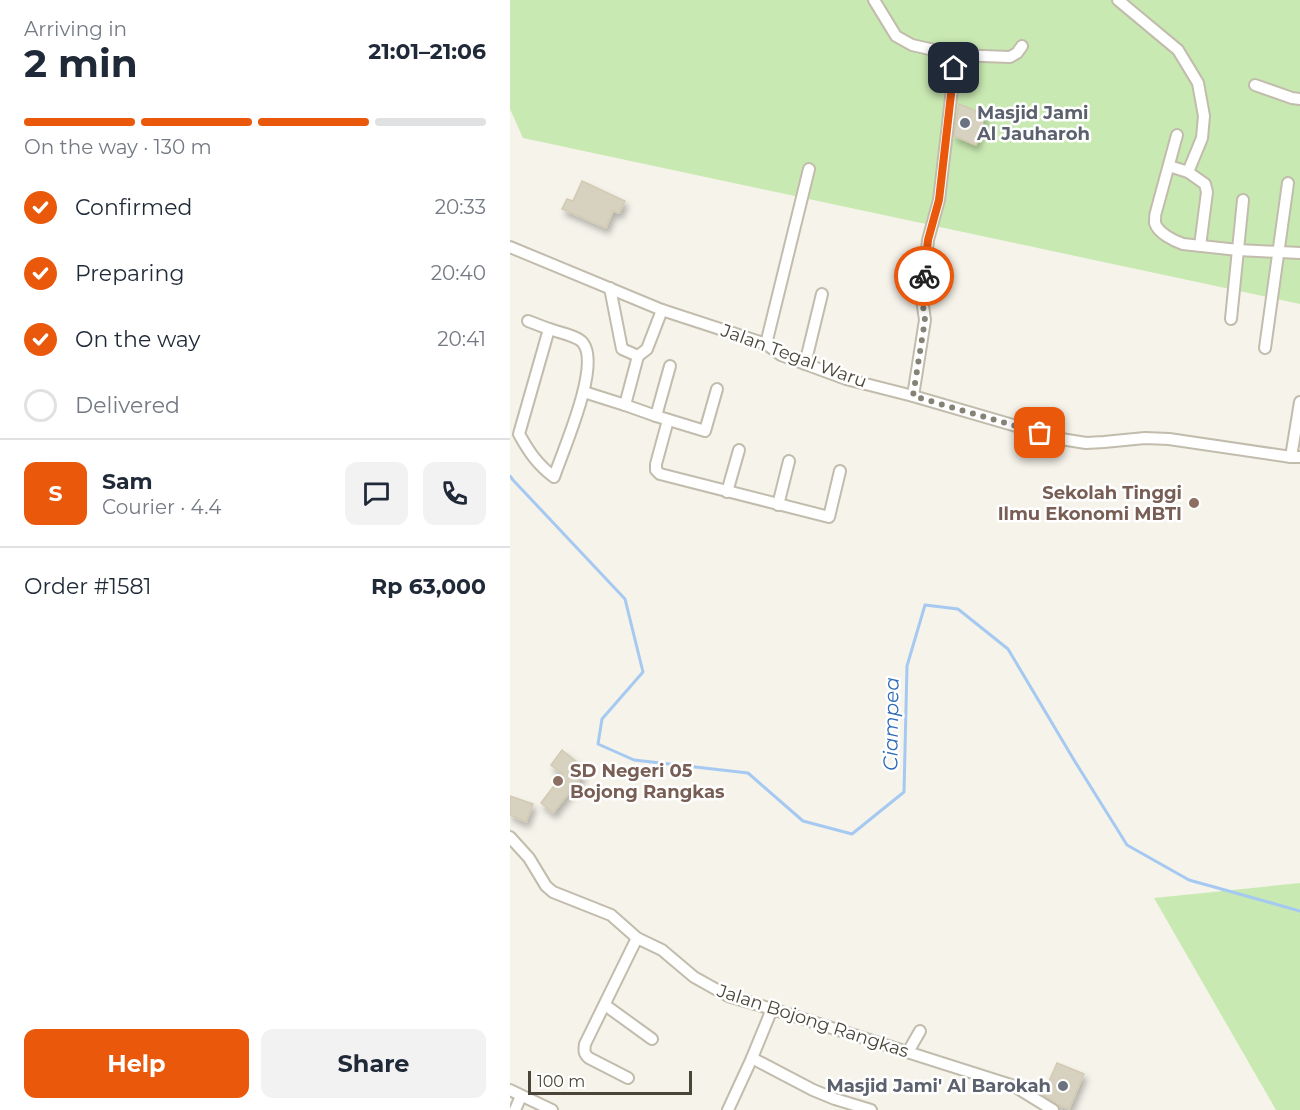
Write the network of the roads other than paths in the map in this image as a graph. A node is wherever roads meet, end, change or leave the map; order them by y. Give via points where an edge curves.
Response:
1 (874, 0) edge
2 (1118, 0) edge
3 (1022, 46) dead end
4 (956, 55) junction
5 (1255, 85) dead end
6 (1300, 99) edge
7 (1177, 135) dead end
8 (1169, 166) junction
9 (809, 169) dead end
10 (1188, 172) junction
11 (1288, 183) dead end
12 (1244, 200) dead end
13 (1200, 246) junction
14 (510, 247) edge
15 (1238, 250) junction
16 (1279, 252) junction
17 (1300, 253) edge
18 (610, 288) junction
19 (822, 294) dead end
20 (662, 310) junction
21 (1231, 319) dead end
22 (528, 321) dead end
23 (549, 328) junction
24 (766, 344) junction
25 (1265, 348) dead end
26 (638, 356) junction
27 (805, 364) junction
28 (670, 366) dead end
29 (717, 389) dead end
30 (584, 393) junction
31 (913, 396) junction
32 (1300, 402) edge
33 (625, 405) junction
34 (656, 416) junction
35 (668, 420) junction
36 (739, 450) dead end
37 (1296, 457) edge
38 (789, 461) dead end
39 (840, 471) dead end
40 (727, 492) junction
41 (778, 505) junction
42 (510, 837) edge
43 (637, 938) junction
44 (605, 1005) junction
45 (772, 1009) junction
46 (920, 1031) dead end
47 (652, 1039) dead end
48 (908, 1052) junction
49 (752, 1058) junction
50 (628, 1078) dead end
51 (510, 1090) edge
52 (521, 1096) junction
53 (515, 1110) edge
54 (552, 1110) edge
55 (728, 1110) edge
56 (871, 1110) edge
57 (1053, 1110) edge

1 - 4 street via 896,36 912,45
2 - 10 street via 1178,50 1198,83 1204,116 1202,138
3 - 4 street via 1010,57
4 - 31 street via 939,200 928,240 922,299 925,320
5 - 6 street
7 - 8 street
8 - 10 street
8 - 13 street via 1155,222 1175,241
9 - 24 street
10 - 13 street via 1206,184
11 - 16 street
12 - 15 street
13 - 15 street
14 - 18 street, Jalan Tegal Waru
15 - 16 street
15 - 21 street
16 - 17 street
16 - 25 street
18 - 20 street, Jalan Tegal Waru
18 - 26 street via 622,349
19 - 27 street
20 - 24 street, Jalan Tegal Waru
20 - 26 street via 647,349
22 - 23 street
23 - 30 street via 582,340 586,347
23 - 30 street via 519,434 540,467 554,477
24 - 27 street, Jalan Tegal Waru
26 - 33 street
27 - 31 street, Jalan Tegal Waru
28 - 34 street
29 - 35 street via 705,431
30 - 33 street
31 - 37 street, Jalan Tegal Waru via 1061,439 1095,443 1169,439
32 - 37 street
33 - 34 street
34 - 35 street
35 - 40 street via 656,470
36 - 40 street
38 - 41 street
39 - 41 street via 829,518
40 - 41 street
42 - 43 street, Jalan Bojong Rangkas via 553,892 611,915
43 - 44 street
43 - 45 street, Jalan Bojong Rangkas via 662,950 694,977 728,996
44 - 47 street
44 - 50 street via 584,1050 589,1058
45 - 48 street, Jalan Bojong Rangkas
45 - 49 street
46 - 48 street
48 - 57 street, Jalan Bojong Rangkas via 1014,1086
49 - 55 street
49 - 56 street via 813,1090
51 - 52 street
52 - 53 street
52 - 54 street

